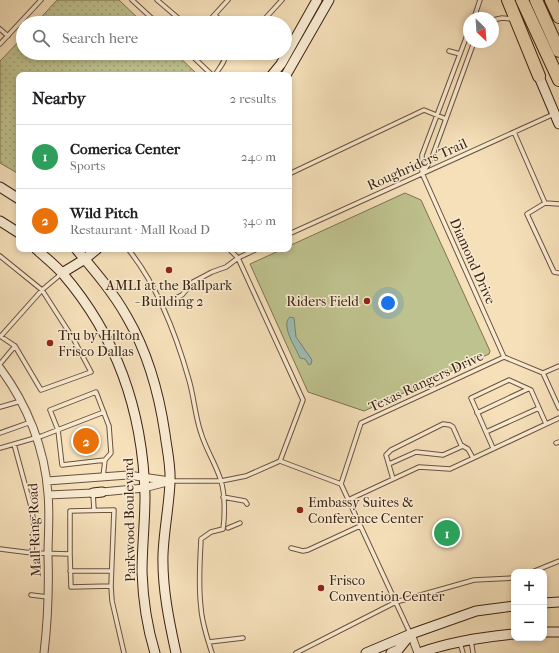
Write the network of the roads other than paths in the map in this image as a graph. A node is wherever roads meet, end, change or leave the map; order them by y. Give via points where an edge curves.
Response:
1 (41, 0) edge
2 (132, 0) edge
3 (157, 0) edge
4 (228, 0) edge
5 (282, 0) edge
6 (317, 0) edge
7 (329, 0) edge
8 (480, 0) edge
9 (503, 0) edge
10 (508, 0) edge
11 (522, 0) edge
12 (536, 0) edge
13 (552, 0) edge
14 (476, 12) edge
15 (214, 15) edge
16 (26, 16) edge
17 (149, 16) edge
18 (175, 16) edge
19 (267, 16) edge
20 (559, 17) edge
21 (499, 19) edge
22 (513, 19) junction
23 (16, 27) edge
24 (0, 29) edge
25 (8, 36) junction
26 (292, 43) edge
27 (0, 44) edge
28 (463, 46) edge
29 (472, 48) edge
30 (449, 51) dead end
31 (559, 51) edge
32 (460, 54) junction
33 (197, 60) edge
34 (225, 60) edge
35 (282, 60) edge
36 (210, 72) edge
37 (216, 72) edge
38 (274, 72) edge
39 (288, 72) edge
40 (539, 76) junction
41 (559, 80) edge
42 (554, 114) junction
43 (437, 116) junction
44 (446, 119) junction
45 (559, 124) edge
46 (514, 132) junction
47 (292, 173) edge
48 (422, 173) junction
49 (0, 187) edge
50 (16, 197) edge
51 (545, 203) junction
52 (559, 204) edge
53 (0, 220) edge
54 (16, 231) edge
55 (292, 233) edge
56 (39, 252) edge
57 (81, 252) edge
58 (130, 252) edge
59 (233, 252) edge
60 (251, 252) edge
61 (0, 256) edge
62 (238, 258) junction
63 (62, 273) junction
64 (559, 273) edge
65 (42, 290) junction
66 (162, 305) junction
67 (1, 336) edge
68 (15, 346) junction
69 (504, 357) junction
70 (0, 364) edge
71 (559, 366) edge
72 (0, 368) edge
73 (543, 373) junction
74 (528, 389) junction
75 (21, 401) junction
76 (0, 407) edge
77 (539, 408) junction
78 (559, 408) edge
79 (104, 412) junction
80 (477, 413) junction
81 (559, 418) edge
82 (31, 422) junction
83 (546, 424) junction
84 (58, 430) junction
85 (486, 432) junction
86 (0, 433) edge
87 (37, 438) junction
88 (14, 444) junction
89 (463, 446) junction
90 (0, 448) edge
91 (493, 448) junction
92 (473, 458) junction
93 (105, 460) junction
94 (280, 461) junction
95 (389, 464) junction
96 (103, 477) junction
97 (144, 478) junction
98 (393, 479) junction
99 (47, 481) junction
100 (170, 481) junction
101 (221, 481) junction
102 (341, 484) junction
103 (144, 488) junction
104 (98, 492) junction
105 (48, 496) junction
106 (223, 498) junction
107 (348, 500) junction
108 (247, 504) dead end
109 (94, 510) junction
110 (240, 523) dead end
111 (360, 526) junction
112 (228, 528) dead end
113 (291, 548) dead end
114 (0, 549) edge
115 (32, 553) junction
116 (48, 554) junction
117 (70, 554) junction
118 (559, 561) edge
119 (539, 569) edge
120 (70, 571) junction
121 (111, 571) junction
122 (511, 578) edge
123 (111, 586) junction
124 (31, 595) dead end
125 (48, 598) junction
126 (396, 602) junction
127 (559, 602) edge
128 (547, 603) edge
129 (511, 606) edge
130 (547, 632) edge
131 (559, 632) edge
132 (411, 634) junction
133 (511, 634) edge
134 (243, 638) dead end
135 (470, 639) junction
136 (209, 642) junction
137 (459, 642) junction
138 (44, 653) edge
139 (124, 653) edge
140 (155, 653) edge
141 (176, 653) edge
142 (212, 653) edge
143 (296, 653) edge
144 (366, 653) edge
145 (391, 653) edge
146 (419, 653) edge
147 (463, 653) edge
148 (473, 653) edge

1 - 16 lane
2 - 17 lane
3 - 18 lane
4 - 15 lane
5 - 19 lane
6 - 26 main road
7 - 39 main road
8 - 14 lane
9 - 22 main road
10 - 40 highway
11 - 41 highway
12 - 31 highway
13 - 20 highway
21 - 22 lane
22 - 40 main road
23 - 25 lane
24 - 25 lane
25 - 27 lane
28 - 32 lane
29 - 44 lane
30 - 32 lane
32 - 43 lane
33 - 36 lane
34 - 37 lane
35 - 38 main road
40 - 42 main road
42 - 45 main road
42 - 46 lane, Roughriders Trail
43 - 44 lane
43 - 47 lane via 424,110
43 - 48 lane via 422,155
44 - 48 lane via 431,160
46 - 48 lane, Roughriders Trail
46 - 51 lane
48 - 55 lane, Roughriders Trail
48 - 69 lane, Diamond Drive
49 - 50 main road
51 - 52 lane
51 - 64 lane via 527,214 554,272
53 - 54 main road
56 - 63 main road, Parkwood Boulevard
57 - 63 main road
57 - 100 main road via 127,316 142,346 162,414
58 - 66 lane via 144,270
59 - 62 lane
60 - 62 lane
61 - 65 lane
62 - 66 lane via 226,267 193,282 182,295
62 - 94 lane via 303,400
63 - 65 lane
63 - 97 main road, Parkwood Boulevard via 92,311 126,381 138,424
65 - 67 lane
65 - 68 lane via 91,372 41,390
66 - 101 lane via 189,380 200,432
67 - 68 lane
68 - 70 lane
69 - 73 lane, Texas Rangers Drive
69 - 102 lane, Texas Rangers Drive via 361,423
71 - 73 lane
72 - 75 street, Mall Ring Road
73 - 78 lane
74 - 77 lane via 531,390
74 - 80 lane
74 - 80 lane via 509,380 470,398
75 - 76 lane
75 - 82 street, Mall Ring Road
77 - 83 lane
77 - 85 lane
79 - 84 lane
79 - 84 lane via 96,392 50,410
79 - 93 lane via 109,426 111,453
80 - 85 lane
81 - 83 lane
82 - 86 lane
82 - 87 street, Mall Ring Road
83 - 91 lane
84 - 87 lane
84 - 93 lane via 62,465
85 - 91 lane
87 - 88 lane
87 - 99 street, Mall Ring Road
88 - 90 lane
88 - 115 lane via 32,510
89 - 92 lane
89 - 95 lane via 443,455 416,452
89 - 95 lane via 452,426 442,424 391,450 386,455
91 - 92 lane
92 - 98 lane via 450,469 419,468
93 - 96 lane
94 - 101 lane via 246,476
94 - 102 lane
95 - 98 lane
96 - 97 street via 128,475
96 - 99 street
97 - 100 street
97 - 103 main road, Parkwood Boulevard
98 - 107 lane
99 - 105 street, Mall Ring Road
100 - 101 lane
100 - 103 street
100 - 141 main road via 163,570
101 - 106 lane
102 - 107 lane
103 - 104 street
103 - 140 main road, Parkwood Boulevard via 142,573 148,631
104 - 105 street
104 - 109 lane
105 - 116 street, Mall Ring Road
106 - 108 lane via 245,501
106 - 136 lane via 223,529 211,532 201,539 201,608
107 - 111 lane
109 - 117 lane via 70,511
109 - 121 lane via 114,510
110 - 112 lane
111 - 113 lane via 308,550
111 - 126 lane
114 - 115 lane
115 - 116 lane
116 - 117 lane
116 - 125 street, Mall Ring Road
117 - 120 lane
118 - 119 lane
120 - 121 lane
120 - 123 lane via 71,587
121 - 123 lane
122 - 126 lane via 474,580
123 - 139 lane
124 - 125 lane
125 - 138 street, Mall Ring Road
126 - 132 lane
126 - 143 lane
127 - 128 main road
129 - 132 main road via 476,611
130 - 131 main road
132 - 144 main road
132 - 145 main road via 398,650
132 - 146 street
133 - 135 main road
134 - 136 lane
135 - 137 main road
135 - 148 lane
136 - 142 lane
137 - 146 main road
137 - 147 lane

